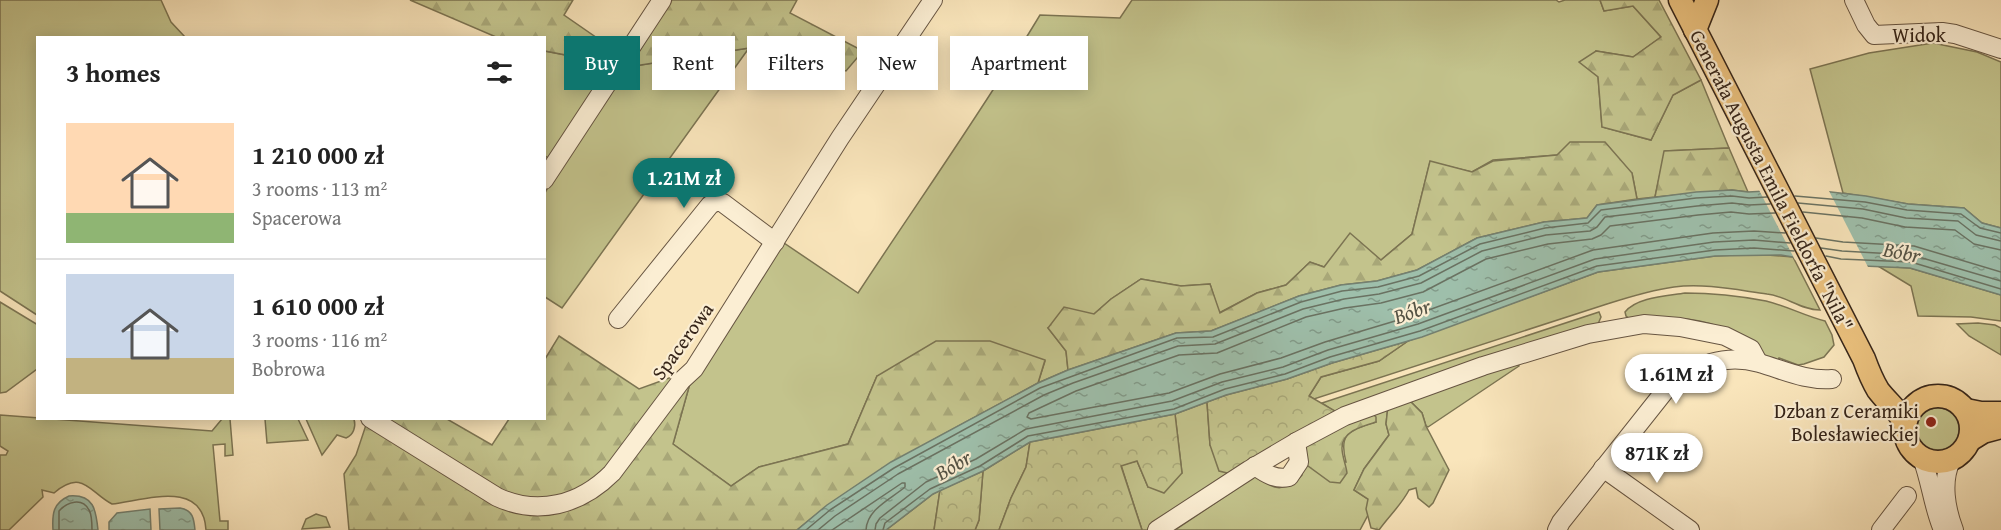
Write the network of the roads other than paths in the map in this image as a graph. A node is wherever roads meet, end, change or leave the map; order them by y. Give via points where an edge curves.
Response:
1 (662, 0) edge
2 (933, 0) edge
3 (1680, 0) edge
4 (1707, 0) edge
5 (1854, 0) edge
6 (1695, 30) junction
7 (2001, 49) edge
8 (546, 177) edge
9 (775, 242) junction
10 (618, 319) dead end
11 (1864, 359) junction
12 (1758, 362) junction
13 (1832, 379) dead end
14 (1922, 400) junction
15 (1966, 410) junction
16 (2001, 413) edge
17 (373, 420) edge
18 (1905, 423) junction
19 (2001, 427) edge
20 (1970, 440) junction
21 (1296, 442) junction
22 (1922, 458) junction
23 (1951, 461) junction
24 (1255, 466) junction
25 (1603, 468) junction
26 (1907, 496) dead end
27 (1157, 530) edge
28 (1557, 530) edge
29 (1690, 530) edge
30 (1881, 530) edge
31 (1943, 530) edge
32 (1954, 530) edge

1 - 8 street
2 - 9 street, Spacerowa
3 - 6 main road, Generała Augusta Emila Fieldorfa "Nila"
4 - 6 main road
5 - 7 street, Widok via 1874,34 1942,32
6 - 11 main road, Generała Augusta Emila Fieldorfa "Nila"
9 - 10 street via 717,201
9 - 17 street, Spacerowa via 694,369 612,473 600,485 573,500 542,507 510,503
11 - 14 main road, Generała Augusta Emila Fieldorfa "Nila" via 1897,388
11 - 18 main road, Generała Augusta Emila Fieldorfa "Nila" via 1878,389
12 - 13 street via 1789,374
12 - 21 street via 1751,349 1725,336 1644,324 1588,334 1483,366 1345,416
12 - 25 street via 1732,358 1694,368 1679,377
14 - 15 main road via 1951,398
14 - 18 main road via 1911,409
15 - 16 main road
15 - 20 main road via 1971,423
18 - 22 main road via 1907,441
19 - 20 main road
20 - 23 main road
21 - 24 street
21 - 24 street via 1299,462 1289,477 1267,475
22 - 23 main road via 1936,463
22 - 31 street
23 - 32 street via 1945,486
24 - 27 street
25 - 28 street
25 - 29 street
26 - 30 street

